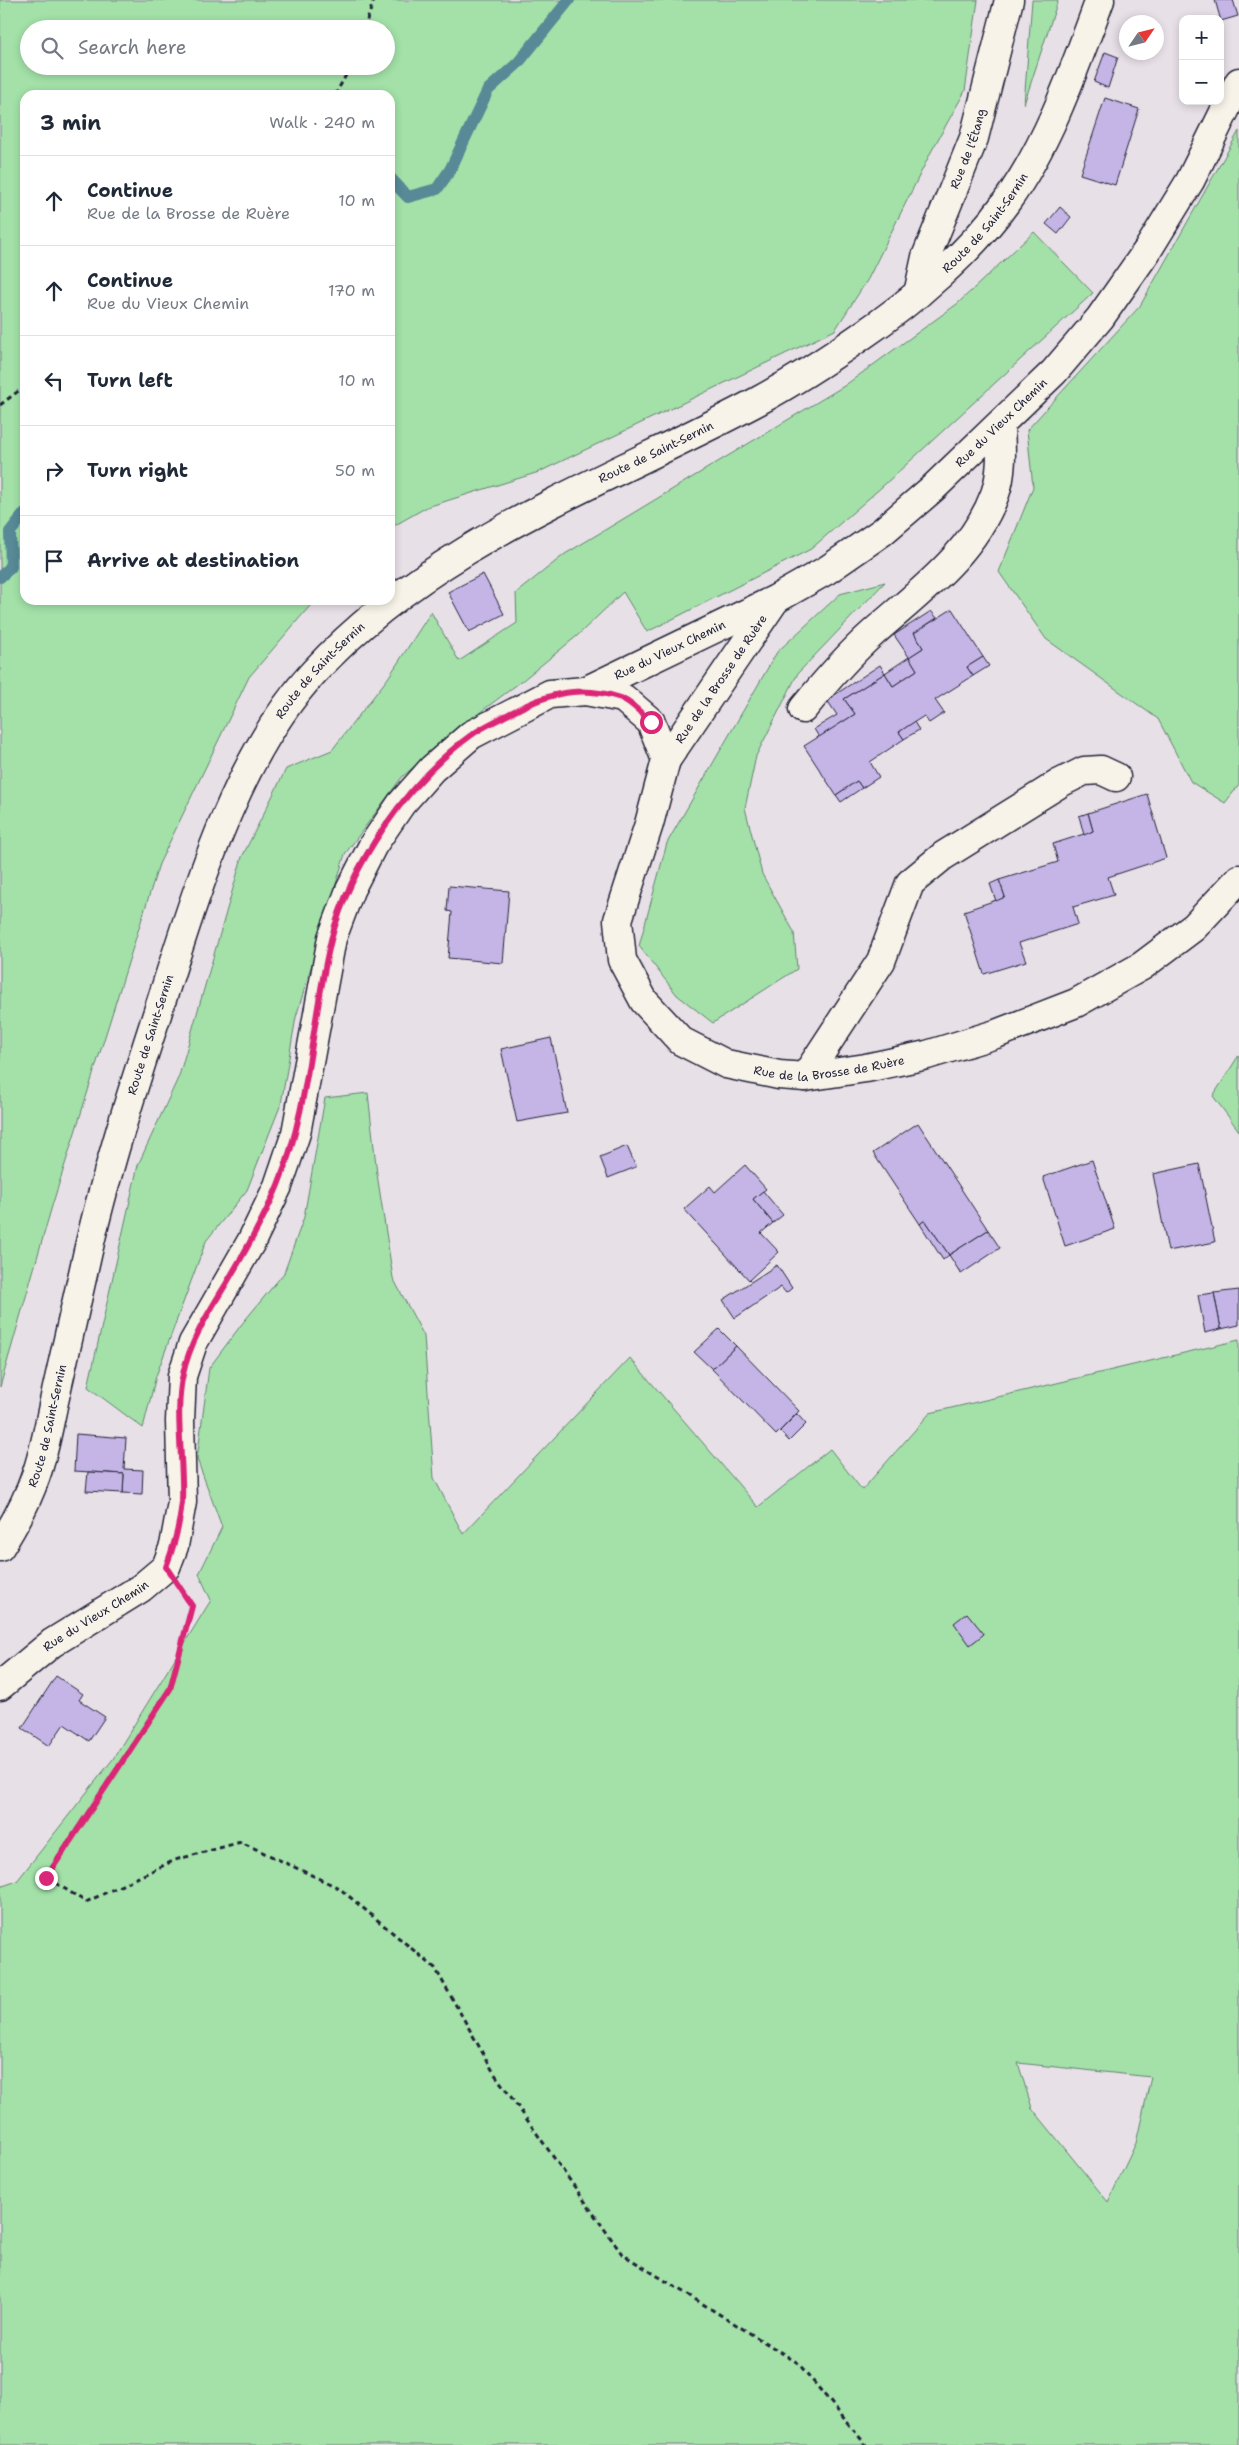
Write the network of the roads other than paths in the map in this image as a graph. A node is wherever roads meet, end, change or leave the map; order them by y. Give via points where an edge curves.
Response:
1 (1008, 0) edge
2 (1100, 0) edge
3 (1239, 82) edge
4 (918, 294) junction
5 (1000, 426) junction
6 (395, 597) edge
7 (776, 598) junction
8 (386, 605) edge
9 (585, 691) junction
10 (803, 709) dead end
11 (666, 760) junction
12 (1116, 777) dead end
13 (1239, 879) edge
14 (805, 1077) junction
15 (0, 1547) edge
16 (0, 1686) edge

1 - 4 street, Rue de l'Étang via 974,138 926,257
2 - 4 street, Route de Saint-Sernin via 1046,134 1007,201 960,254
3 - 5 street, Rue du Vieux Chemin via 1190,181 1147,251 1100,318 1054,372
4 - 6 street, Route de Saint-Sernin via 823,362 760,400 518,522 447,562
5 - 7 street, Rue du Vieux Chemin via 882,532 827,570
5 - 10 street via 1001,463 995,493 976,534 934,581 835,669
7 - 9 street, Rue du Vieux Chemin
7 - 11 street, Rue de la Brosse de Ruère
8 - 15 street, Route de Saint-Sernin via 312,674 275,722 221,829 179,948 110,1168 36,1476
9 - 11 street, Rue de la Brosse de Ruère via 623,698 651,722
9 - 16 street, Rue du Vieux Chemin via 550,694 471,736 432,769 373,845 350,890 332,938 293,1142 278,1186 251,1242 193,1343 182,1376 182,1502 174,1546 166,1567 141,1588 52,1643
11 - 14 street, Rue de la Brosse de Ruère via 618,920 622,960 644,1001 681,1041 726,1064
12 - 14 street via 1101,770 1084,771 1060,783 943,856 910,883 881,961
13 - 14 street, Rue de la Brosse de Ruère via 1194,927 1142,966 1076,1003 996,1034 928,1055

